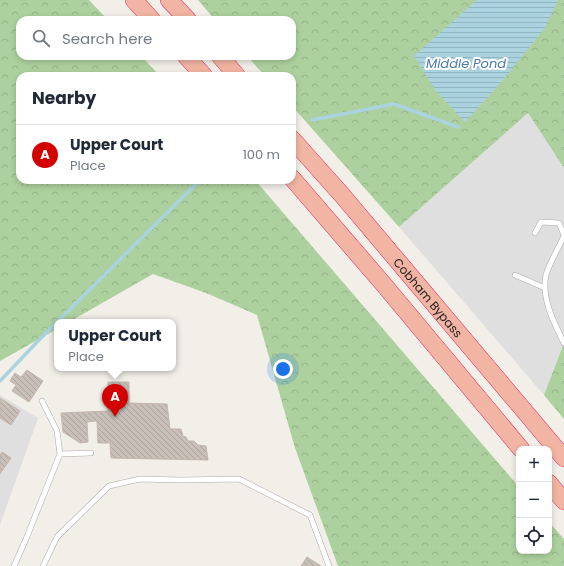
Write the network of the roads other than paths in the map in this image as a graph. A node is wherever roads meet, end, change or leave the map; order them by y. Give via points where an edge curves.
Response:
1 (134, 0) edge
2 (169, 0) edge
3 (148, 16) edge
4 (184, 16) edge
5 (190, 60) edge
6 (223, 60) edge
7 (200, 72) edge
8 (234, 72) edge
9 (296, 143) edge
10 (296, 183) edge
11 (535, 233) dead end
12 (564, 235) edge
13 (515, 275) dead end
14 (545, 288) junction
15 (564, 343) edge
16 (42, 401) dead end
17 (518, 446) edge
18 (91, 453) dead end
19 (60, 454) junction
20 (564, 458) edge
21 (552, 487) edge
22 (564, 501) edge
23 (14, 566) edge
24 (43, 566) edge
25 (329, 566) edge

1 - 3 highway
2 - 4 highway
5 - 7 highway
6 - 8 highway
9 - 20 highway, Cobham Bypass
10 - 17 highway, Cobham Bypass
11 - 12 lane via 541,222 559,223
12 - 14 lane via 546,274
13 - 14 lane
14 - 15 lane via 548,304
16 - 19 lane via 57,432
18 - 19 lane
19 - 23 lane
21 - 22 highway
24 - 25 lane via 57,537 109,486 140,479 239,479 310,515

